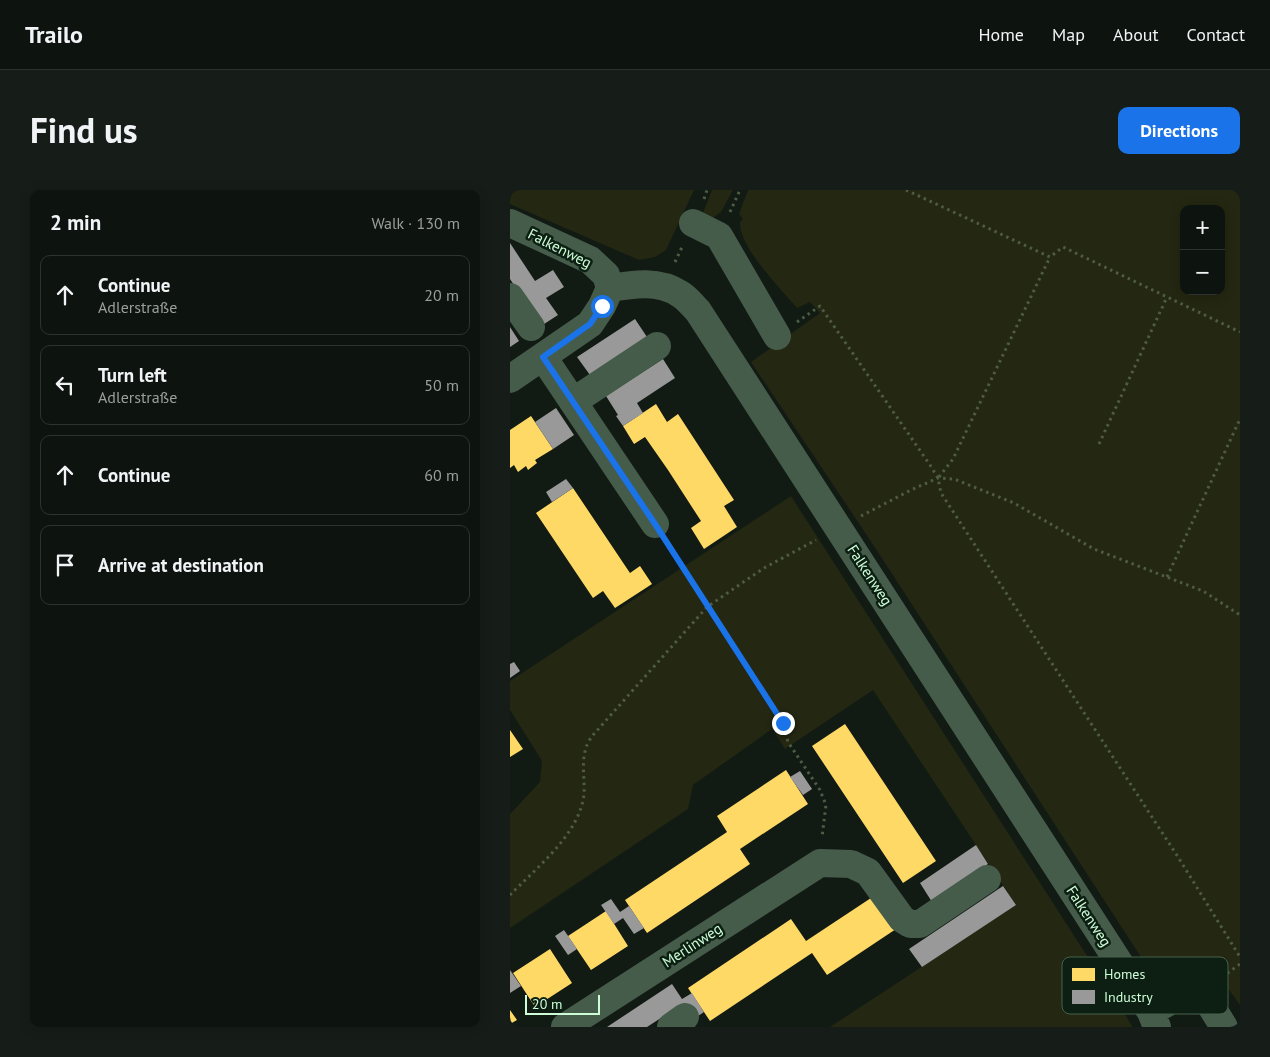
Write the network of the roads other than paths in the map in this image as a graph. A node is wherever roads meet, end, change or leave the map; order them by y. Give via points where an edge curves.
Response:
1 (510, 223) edge
2 (693, 223) dead end
3 (610, 288) junction
4 (510, 297) edge
5 (531, 328) dead end
6 (777, 336) road end
7 (657, 346) dead end
8 (543, 357) junction
9 (510, 380) edge
10 (574, 401) junction
11 (655, 524) road end
12 (987, 878) dead end
13 (1114, 957) edge
14 (1216, 1014) edge
15 (565, 1027) edge
16 (1224, 1027) edge

1 - 3 street, Falkenweg via 590,260 606,274
2 - 6 street via 719,236
3 - 8 street via 590,324
3 - 13 street, Falkenweg via 637,284 664,286 681,295 698,311
4 - 5 street
7 - 10 street
8 - 9 street
8 - 10 street
10 - 11 street
12 - 15 street, Merlinweg via 920,924 910,924 902,919 868,872 851,864 820,863
14 - 16 street

